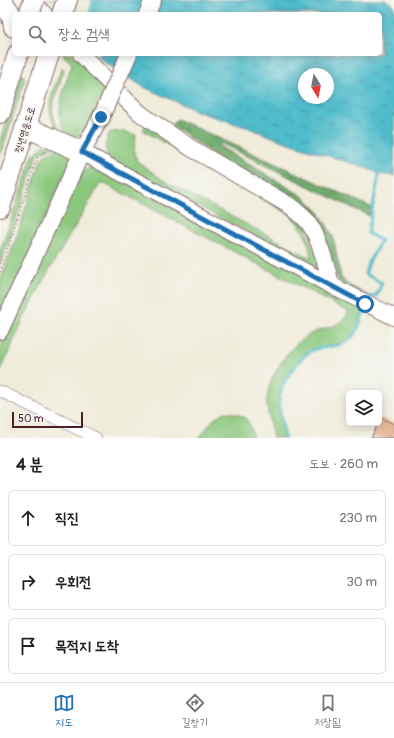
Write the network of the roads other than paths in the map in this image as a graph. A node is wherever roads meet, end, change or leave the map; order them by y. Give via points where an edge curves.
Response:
1 (1, 0) edge
2 (31, 0) edge
3 (34, 0) edge
4 (67, 0) edge
5 (153, 0) edge
6 (30, 12) edge
7 (42, 12) edge
8 (63, 12) edge
9 (147, 12) edge
10 (12, 16) edge
11 (48, 56) edge
12 (83, 56) edge
13 (128, 56) edge
14 (16, 58) edge
15 (0, 113) edge
16 (26, 127) junction
17 (82, 152) junction
18 (0, 206) edge
19 (332, 286) junction
20 (394, 317) edge
21 (0, 332) edge
22 (0, 391) edge
23 (96, 438) edge

1 - 10 highway
2 - 7 street
3 - 6 highway, bridge
4 - 8 highway
5 - 9 street
11 - 16 highway, 청년영웅도로
12 - 19 street via 140,113 191,148 302,215 314,232
13 - 17 street, bridge
14 - 15 highway
16 - 17 highway
16 - 18 highway, 청년영웅도로
17 - 19 street
17 - 21 street
19 - 20 street
22 - 23 street

